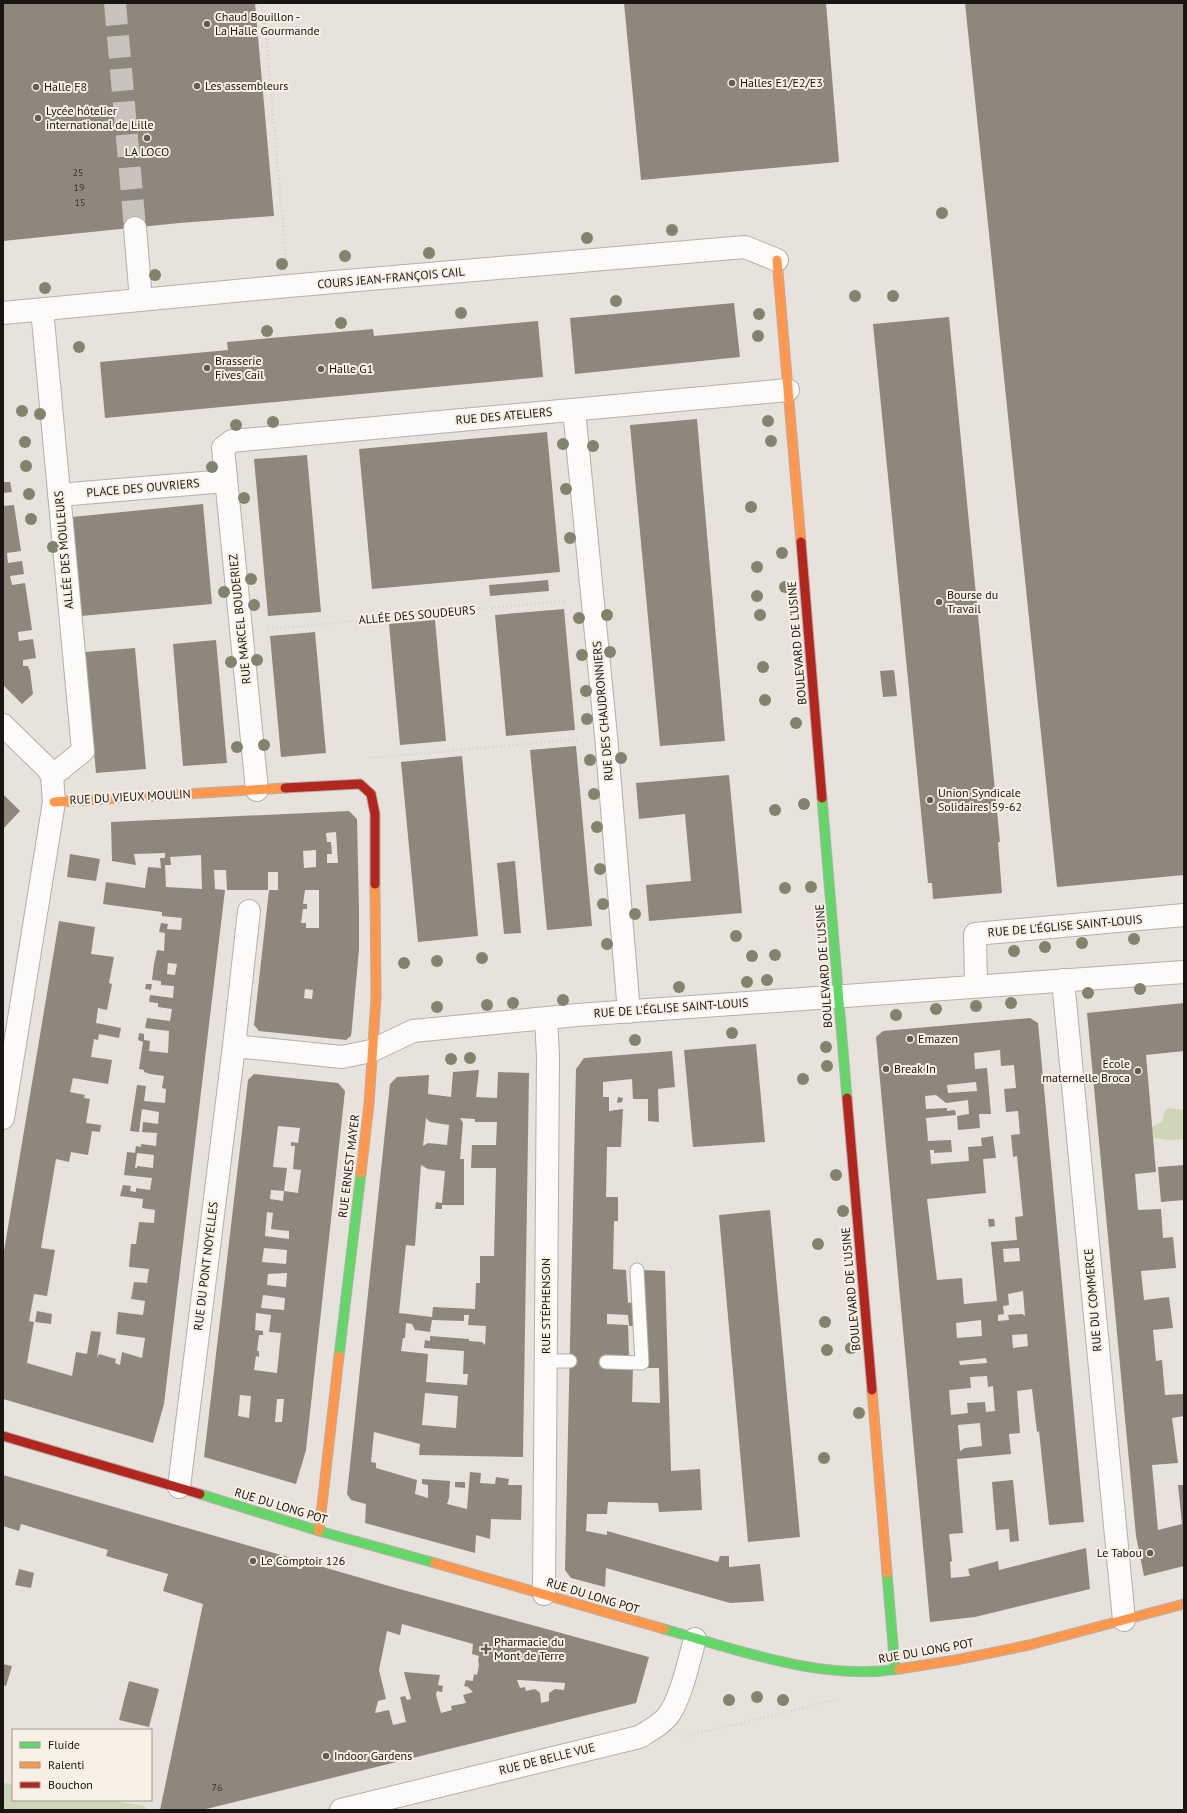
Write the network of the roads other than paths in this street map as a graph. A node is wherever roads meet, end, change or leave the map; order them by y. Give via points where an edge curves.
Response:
1 (135, 228) tunnel mouth
2 (777, 260) joint
3 (141, 300) junction
4 (42, 310) junction
5 (3, 313) edge
6 (788, 390) junction
7 (574, 410) junction
8 (223, 448) joint
9 (226, 481) junction
10 (59, 495) junction
11 (3, 725) edge
12 (52, 776) junction
13 (257, 790) junction
14 (374, 801) joint
15 (54, 802) junction
16 (249, 911) dead end
17 (1184, 915) edge
18 (1184, 972) edge
19 (1063, 980) junction
20 (976, 986) junction
21 (839, 996) junction
22 (629, 1012) junction
23 (546, 1019) junction
24 (234, 1046) junction
25 (372, 1051) junction
26 (3, 1118) edge
27 (638, 1270) dead end
28 (546, 1361) junction
29 (570, 1361) dead end
30 (606, 1362) dead end
31 (3, 1436) edge
32 (179, 1487) junction
33 (319, 1531) junction
34 (544, 1594) junction
35 (1184, 1604) edge
36 (1124, 1620) junction
37 (696, 1639) junction
38 (895, 1669) junction
39 (341, 1810) edge

1 - 3 street
2 - 3 street, COURS JEAN-FRANÇOIS CAIL via 745,247
2 - 6 street, BOULEVARD DE L'USINE
3 - 4 street, COURS JEAN-FRANÇOIS CAIL
4 - 5 street, COURS JEAN-FRANÇOIS CAIL
4 - 10 street, ALLÉE DES MOULEURS
6 - 7 street, RUE DES ATELIERS
6 - 21 street, BOULEVARD DE L'USINE
7 - 8 street, RUE DES ATELIERS via 255,438 232,441
7 - 22 street, RUE DES CHAUDRONNIERS via 606,736
8 - 9 street, RUE MARCEL BOUDERIEZ
9 - 10 street, PLACE DES OUVRIERS
9 - 13 street, RUE MARCEL BOUDERIEZ
10 - 12 street, ALLÉE DES MOULEURS via 82,752
11 - 12 street via 42,762
12 - 15 street
13 - 14 street, RUE DU VIEUX MOULIN via 360,784 371,794
13 - 15 street, RUE DU VIEUX MOULIN
14 - 25 street, RUE ERNEST MAYER via 376,998
15 - 26 street, RUE DU VIEUX MOULIN
16 - 24 street, RUE DU PONT NOYELLES
17 - 20 street, RUE DE L'ÉGLISE SAINT-LOUIS via 974,934
18 - 19 street, RUE DE L'ÉGLISE SAINT-LOUIS
19 - 20 street, RUE DE L'ÉGLISE SAINT-LOUIS
19 - 36 street, RUE DU COMMERCE
20 - 21 street, RUE DE L'ÉGLISE SAINT-LOUIS
21 - 22 street, RUE DE L'ÉGLISE SAINT-LOUIS
21 - 38 street, BOULEVARD DE L'USINE
22 - 23 street, RUE DE L'ÉGLISE SAINT-LOUIS
23 - 25 street, RUE DE L'ÉGLISE SAINT-LOUIS via 413,1030
23 - 28 street, RUE STÉPHENSON
24 - 25 street via 342,1057
24 - 32 street, RUE DU PONT NOYELLES
25 - 33 street, RUE ERNEST MAYER via 369,1104
27 - 30 lane via 642,1363
28 - 29 lane
28 - 34 street, RUE STÉPHENSON
31 - 32 street, RUE DU LONG POT
32 - 33 street, RUE DU LONG POT
33 - 34 street, RUE DU LONG POT
34 - 37 street, RUE DU LONG POT
35 - 36 street, RUE DU LONG POT
36 - 38 street, RUE DU LONG POT via 956,1660
37 - 38 street, RUE DU LONG POT via 823,1670 855,1672
37 - 39 street, RUE DE BELLE VUE via 686,1673 668,1716 656,1728 639,1737

